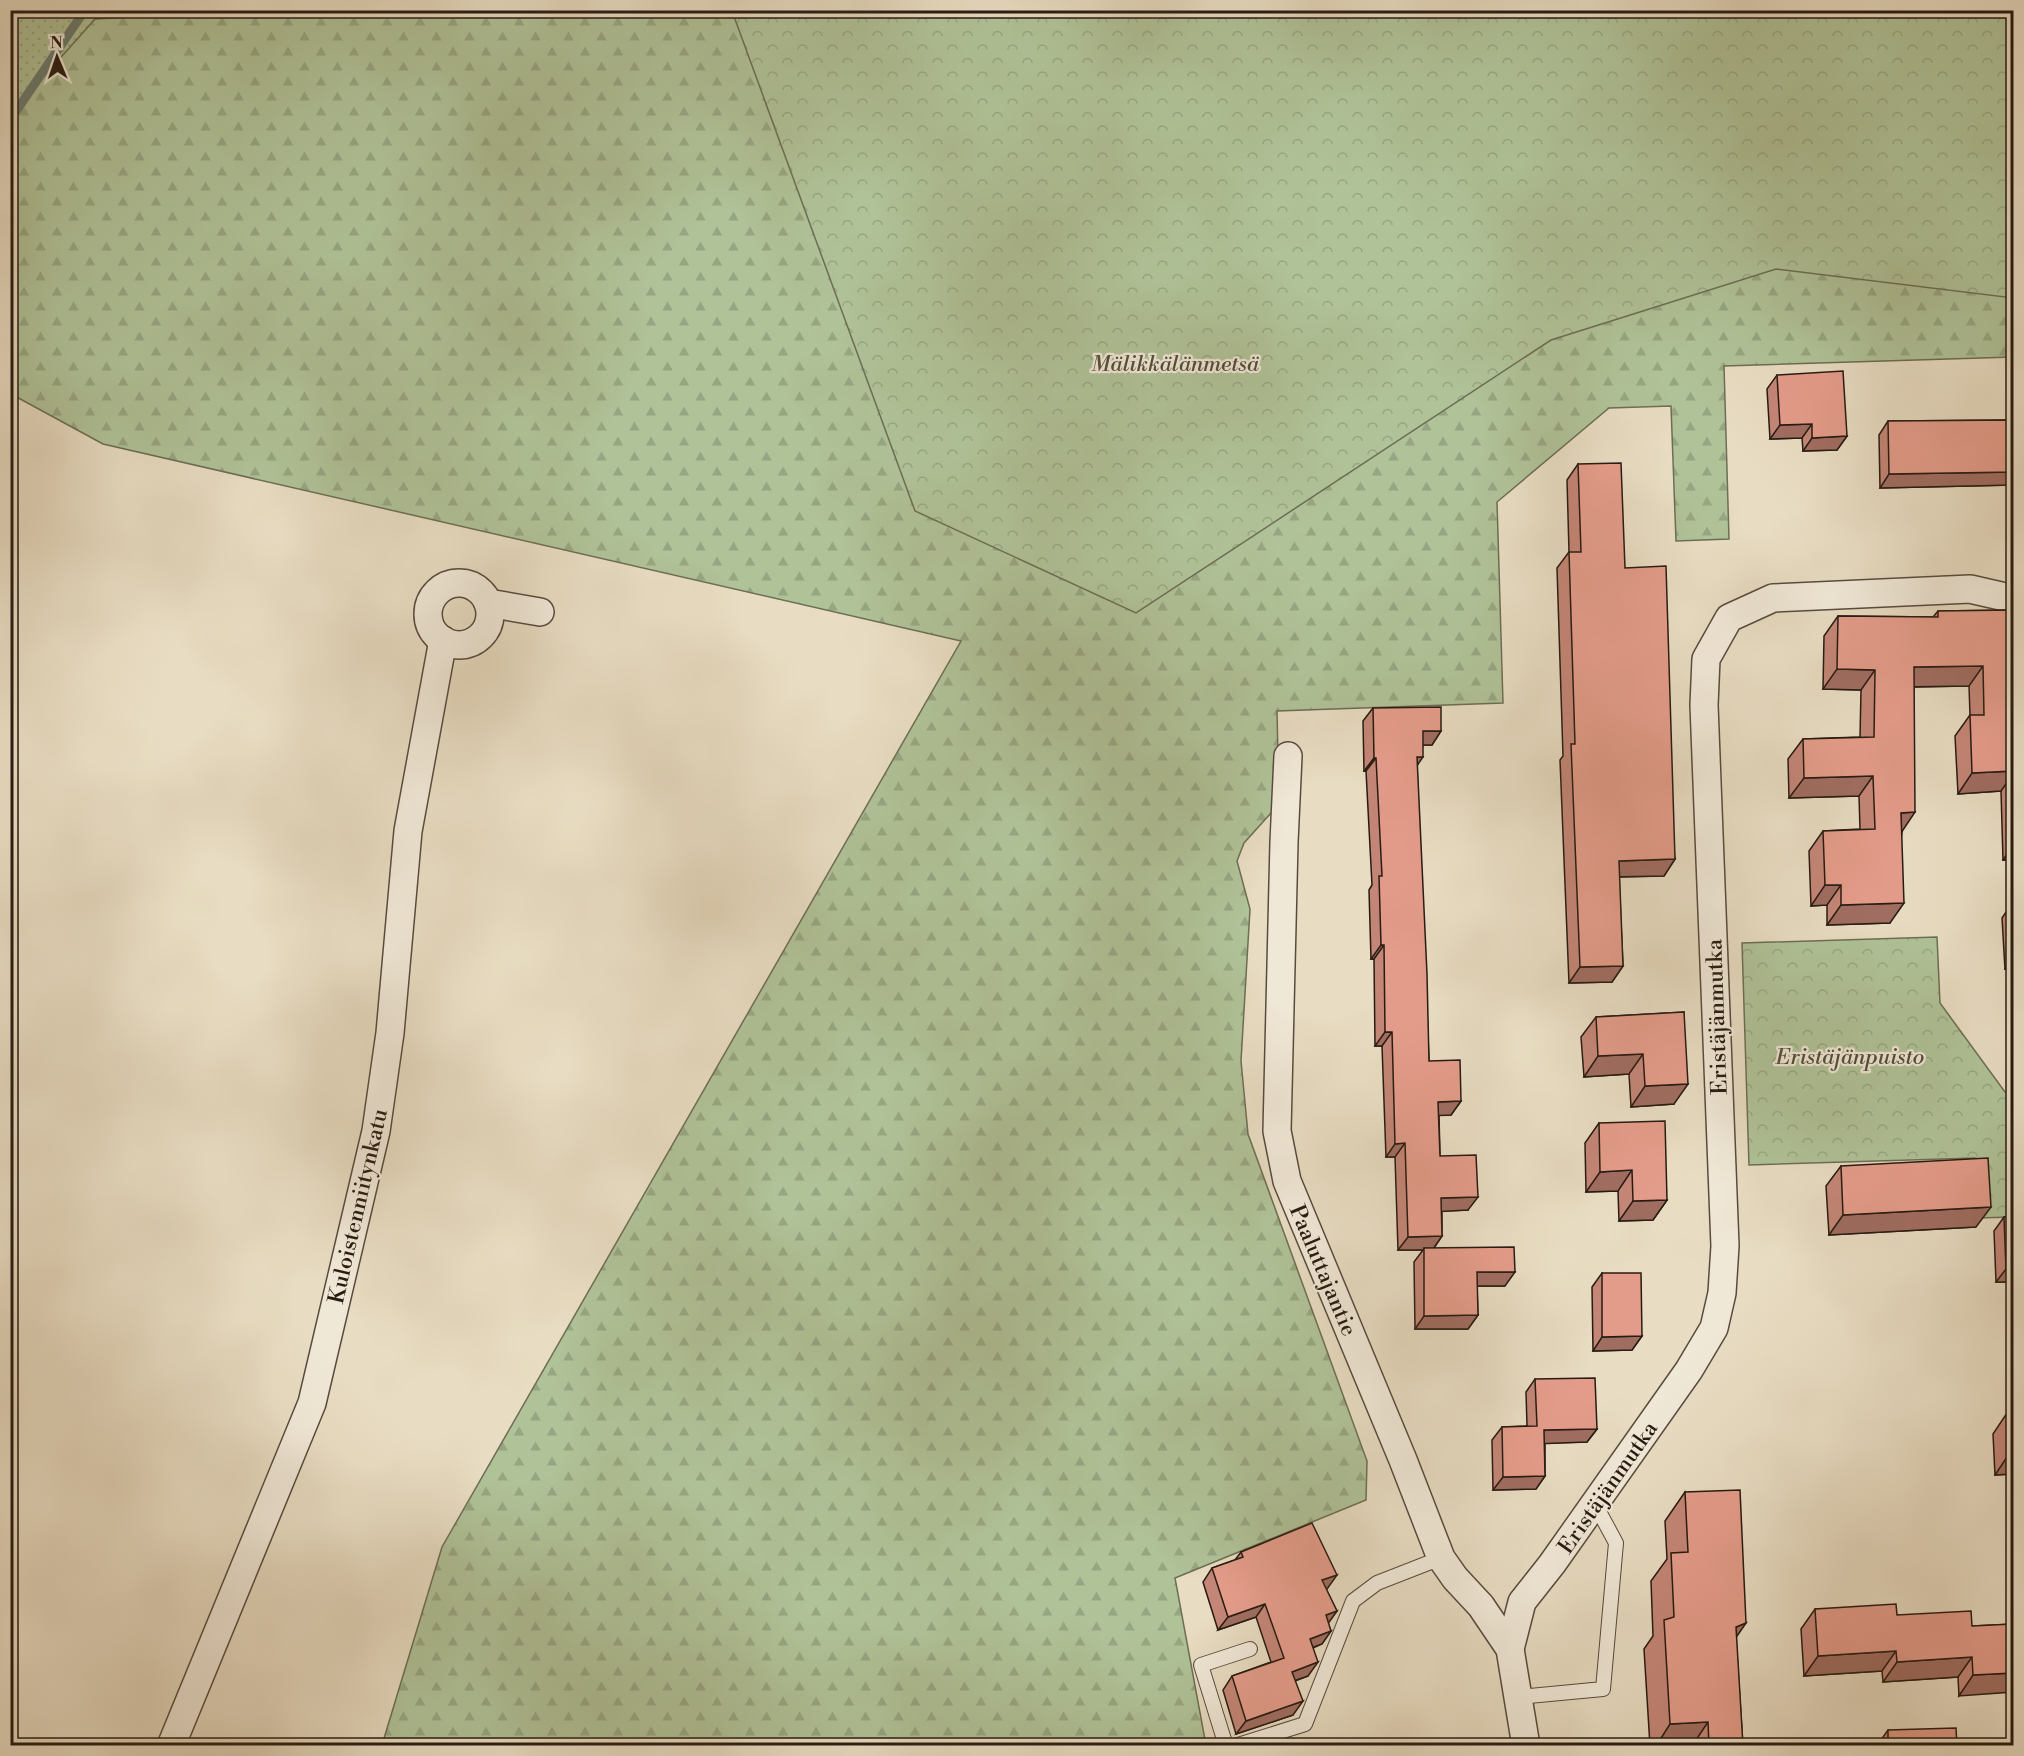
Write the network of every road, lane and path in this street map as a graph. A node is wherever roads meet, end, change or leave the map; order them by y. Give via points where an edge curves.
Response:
1 (2013, 599) edge
2 (488, 603) junction
3 (540, 612) dead end
4 (442, 640) junction
5 (1288, 756) dead end
6 (1594, 1504) junction
7 (1440, 1558) junction
8 (1510, 1648) junction
9 (1250, 1649) dead end
10 (1518, 1697) junction
11 (171, 1746) edge
12 (1226, 1746) edge
13 (1235, 1746) edge
14 (1526, 1746) edge

1 - 6 street, Eristäjänmutka via 1971,589 1773,598 1729,618 1706,659 1704,705 1725,1246 1722,1293 1714,1328 1689,1370
2 - 3 street
2 - 4 street via 489,623 478,639 459,645
2 - 4 street via 483,594 466,584 446,586 437,592 428,610 429,621
4 - 11 street, Kuloistenniitynkatu via 408,831 390,1033 376,1131 312,1403
5 - 7 street, Paaluttajantie via 1277,1131 1287,1181
6 - 8 street, Eristäjänmutka via 1522,1602
6 - 10 lane via 1616,1543 1603,1689
7 - 8 street, Paaluttajantie
7 - 13 lane via 1377,1583 1353,1600 1305,1724
8 - 10 street, Paaluttajantie
9 - 12 lane via 1201,1665
10 - 14 street, Paaluttajantie

